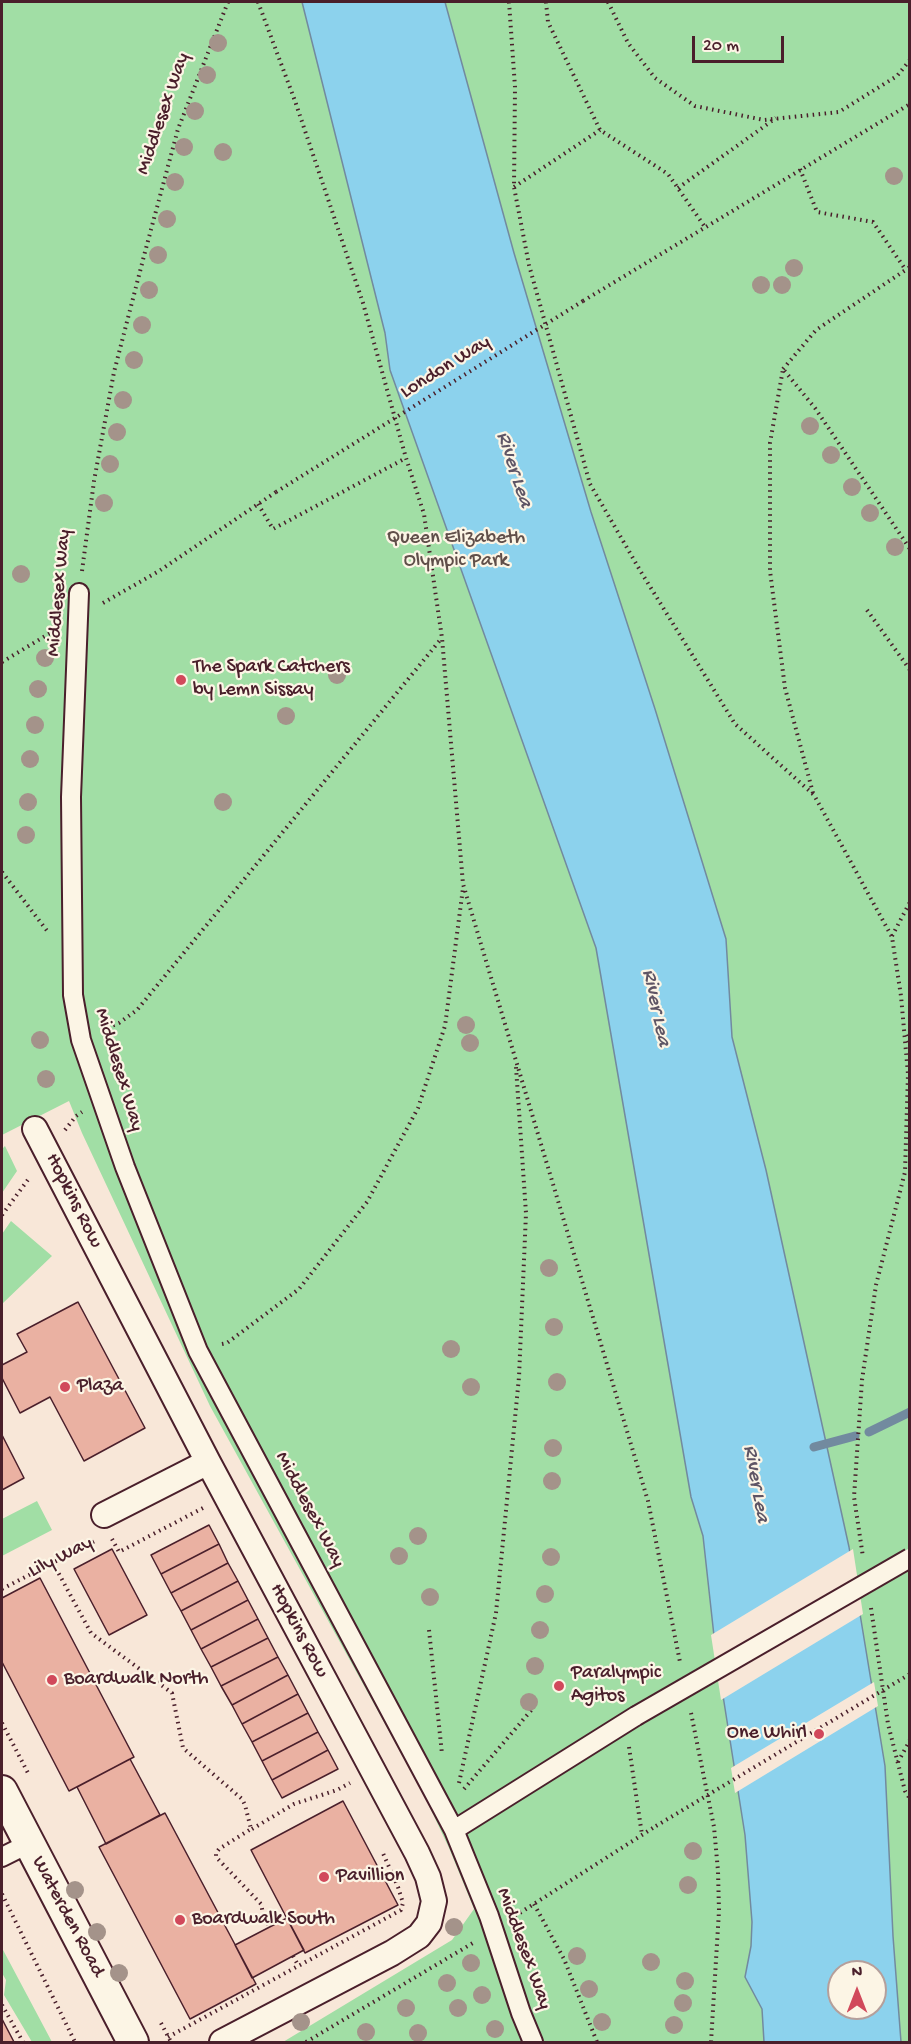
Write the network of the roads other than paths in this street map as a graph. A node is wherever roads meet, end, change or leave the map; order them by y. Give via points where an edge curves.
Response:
1 (80, 593) road end
2 (35, 1129) dead end
3 (198, 1467) junction
4 (104, 1529) road end
5 (909, 1558) edge
6 (2, 1791) edge
7 (459, 1827) junction
8 (28, 1844) junction
9 (2, 1857) edge
10 (133, 2043) edge
11 (222, 2043) edge
12 (533, 2043) edge

1 - 7 street, Middlesex Way via 71,797 73,994 81,1040 125,1167 198,1351
2 - 3 street, Hopkins Row
3 - 4 street, Lily Way
3 - 11 street, Hopkins Row via 417,1853 434,1900 429,1923 419,1936
5 - 7 street, bridge via 631,1719
6 - 8 street, Waterden Road
7 - 12 street, Middlesex Way
8 - 9 street
8 - 10 street, Waterden Road

